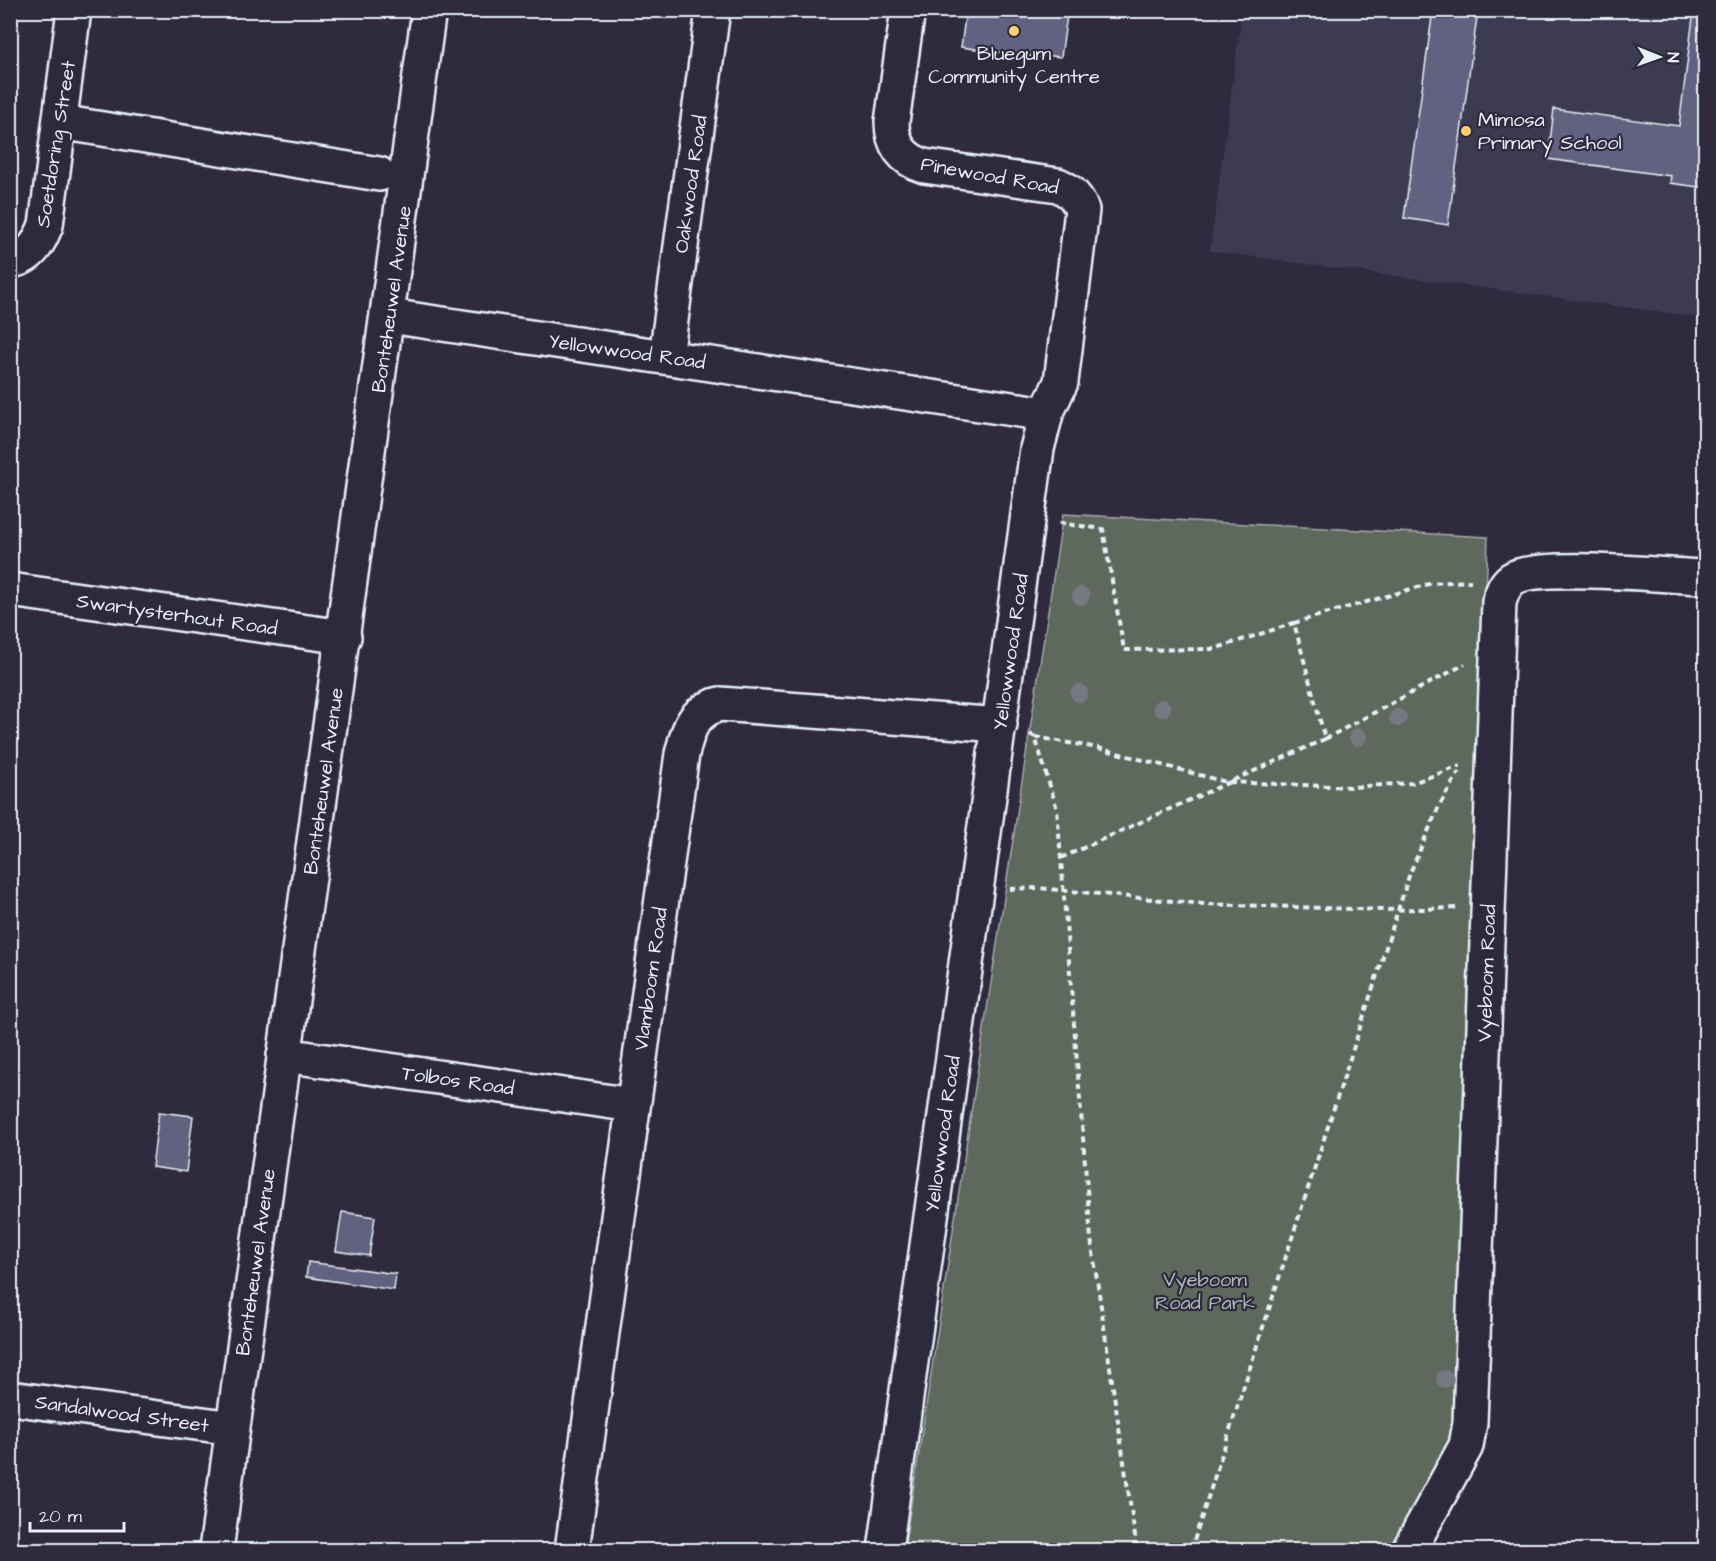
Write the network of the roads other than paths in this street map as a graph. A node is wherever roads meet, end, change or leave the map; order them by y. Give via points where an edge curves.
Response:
1 (74, 10) edge
2 (429, 10) edge
3 (713, 10) edge
4 (907, 11) edge
5 (78, 125) dead end
6 (380, 174) dead end
7 (10, 261) edge
8 (388, 316) junction
9 (666, 357) junction
10 (1046, 414) junction
11 (1706, 577) edge
12 (10, 590) edge
13 (344, 637) junction
14 (1000, 718) junction
15 (284, 1055) junction
16 (633, 1105) junction
17 (10, 1398) edge
18 (232, 1428) junction
19 (216, 1551) edge
20 (572, 1551) edge
21 (885, 1551) edge
22 (1409, 1551) edge

1 - 7 street, Soetdoring Street via 46,225 38,244 27,255
2 - 8 street, Bonteheuwel Avenue
3 - 9 street, Oakwood Road
4 - 10 street, Pinewood Road via 892,122 894,140 905,156 924,166 1058,184 1070,190 1082,210 1061,382
5 - 6 street
8 - 9 street, Yellowwood Road
8 - 13 street, Bonteheuwel Avenue
9 - 10 street, Yellowwood Road
10 - 14 street, Yellowwood Road via 1037,449
11 - 22 street, Vyeboom Road via 1546,570 1513,579 1503,588 1498,602 1470,1423 1462,1454
12 - 13 street, Swartysterhout Road
13 - 15 street, Bonteheuwel Avenue
14 - 16 street, Vlamboom Road via 720,704 700,712 688,727 682,754
14 - 21 street, Yellowwood Road
15 - 16 street, Tolbos Road
15 - 18 street, Bonteheuwel Avenue
16 - 20 street, Vlamboom Road
17 - 18 street, Sandalwood Street
18 - 19 street, Bonteheuwel Avenue

